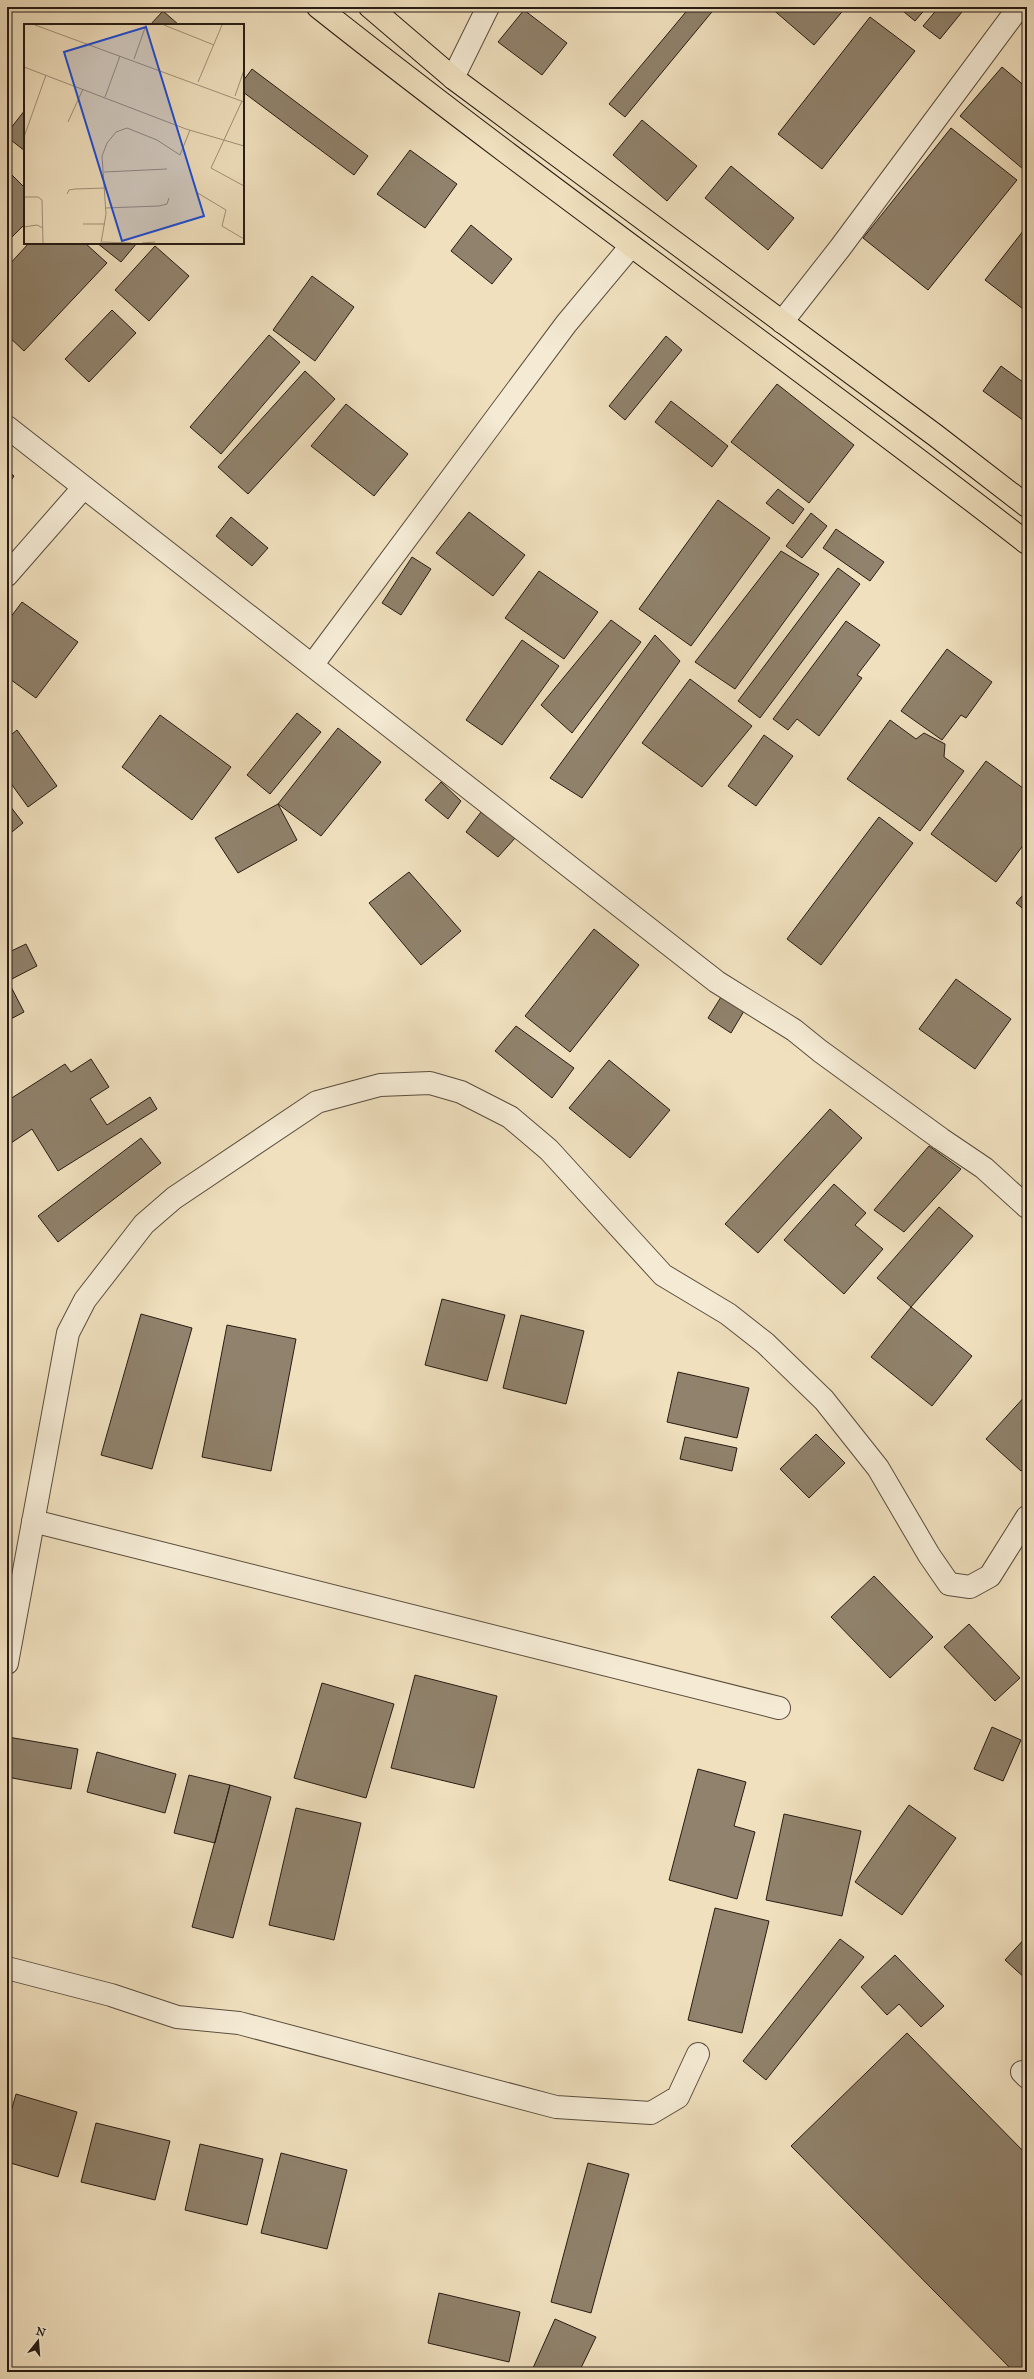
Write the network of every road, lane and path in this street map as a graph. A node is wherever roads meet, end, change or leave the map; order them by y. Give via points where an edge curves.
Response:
1 (318, 7) edge
2 (370, 7) edge
3 (488, 7) edge
4 (1019, 7) edge
5 (453, 78) junction
6 (631, 246) junction
7 (782, 322) junction
8 (7, 427) edge
9 (84, 487) junction
10 (1027, 506) edge
11 (1027, 543) edge
12 (7, 575) edge
13 (312, 664) junction
14 (1027, 1207) edge
15 (1027, 1517) edge
16 (33, 1521) junction
17 (7, 1664) edge
18 (779, 1708) dead end
19 (7, 1968) edge
20 (698, 2054) dead end

1 - 6 main road via 435,100
2 - 5 main road
3 - 5 street
4 - 7 street
5 - 7 main road
6 - 11 main road
6 - 13 street via 566,324
7 - 10 main road
8 - 9 street
9 - 12 street
9 - 13 street
13 - 14 street via 717,982 794,1030 940,1139 984,1168
15 - 16 street via 990,1576 970,1588 949,1584 928,1555 878,1468 824,1400 771,1348 728,1314 663,1275 549,1150 510,1117 461,1092 430,1083 380,1085 317,1102 174,1198 144,1224 85,1300 68,1333
16 - 17 street
16 - 18 street
19 - 20 street via 111,1995 177,2017 239,2023 556,2107 651,2112 678,2097

